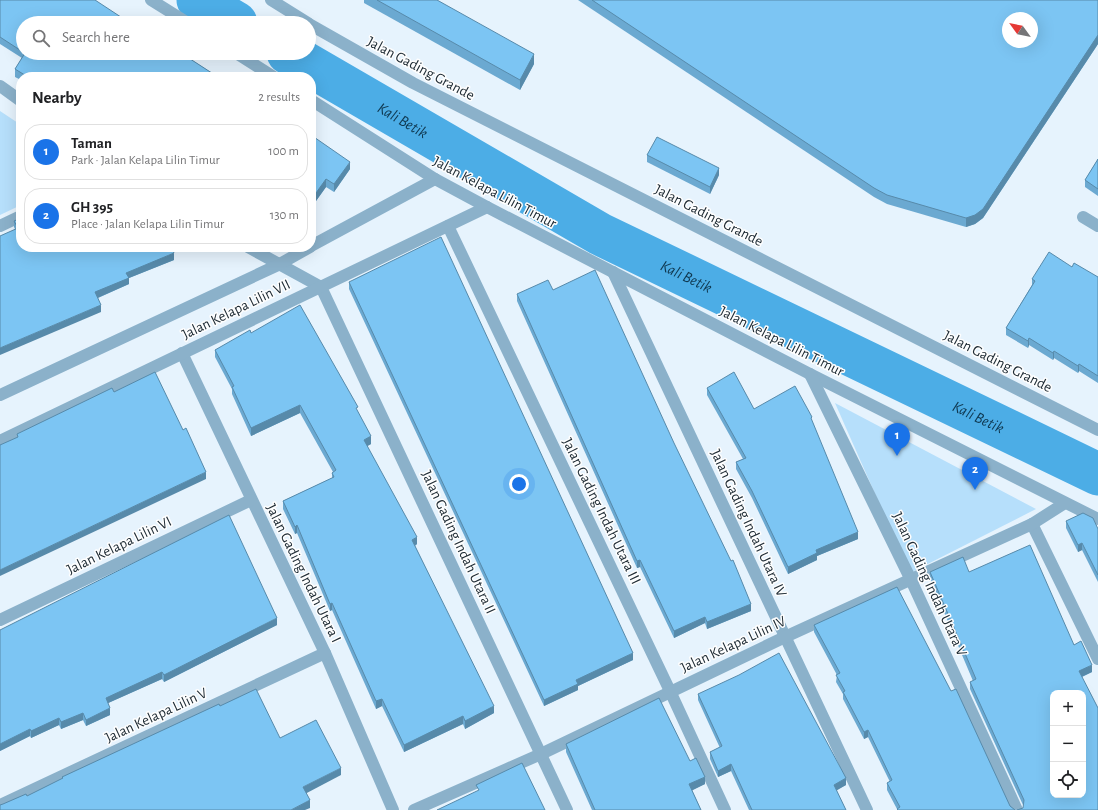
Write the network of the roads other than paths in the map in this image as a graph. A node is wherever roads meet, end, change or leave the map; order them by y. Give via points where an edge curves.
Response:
1 (151, 0) edge
2 (271, 0) edge
3 (177, 16) edge
4 (297, 16) edge
5 (316, 28) edge
6 (247, 60) edge
7 (266, 72) edge
8 (0, 86) edge
9 (16, 97) edge
10 (316, 103) edge
11 (435, 178) junction
12 (488, 207) junction
13 (1083, 217) dead end
14 (16, 218) edge
15 (0, 226) edge
16 (448, 226) junction
17 (1098, 226) edge
18 (316, 244) edge
19 (257, 252) edge
20 (301, 252) edge
21 (278, 264) junction
22 (613, 272) junction
23 (321, 287) junction
24 (182, 353) junction
25 (810, 374) junction
26 (0, 395) edge
27 (1098, 430) edge
28 (0, 442) edge
29 (251, 500) junction
30 (1065, 503) junction
31 (1098, 519) edge
32 (1032, 524) junction
33 (911, 580) junction
34 (0, 620) edge
35 (785, 637) junction
36 (325, 653) junction
37 (1098, 659) edge
38 (670, 691) junction
39 (541, 754) junction
40 (0, 805) edge
41 (393, 810) edge
42 (414, 810) edge
43 (567, 810) edge
44 (725, 810) edge
45 (867, 810) edge
46 (1017, 810) edge

1 - 3 street
2 - 4 street, Jalan Gading Grande
5 - 27 street, Jalan Gading Grande via 413,83
6 - 7 street
8 - 9 street
10 - 11 street, Jalan Kelapa Lilin Timur
11 - 12 street, Jalan Kelapa Lilin Timur
11 - 18 street, Jalan Kelapa Lilin VII
12 - 16 street, Jalan Kelapa Lilin VII
12 - 22 street, Jalan Kelapa Lilin Timur
13 - 17 street
14 - 15 street
16 - 23 street, Jalan Kelapa Lilin VII
16 - 38 street, Jalan Gading Indah Utara III
19 - 21 street
20 - 21 street, Jalan Kelapa Lilin VII
21 - 23 street
21 - 26 street, Jalan Kelapa Lilin VII
22 - 25 street, Jalan Kelapa Lilin Timur
22 - 35 street, Jalan Gading Indah Utara IV
23 - 24 street, Jalan Kelapa Lilin VII
23 - 39 street, Jalan Gading Indah Utara II
24 - 28 street, Jalan Kelapa Lilin VII
24 - 29 street, Jalan Gading Indah Utara I
25 - 30 street, Jalan Kelapa Lilin Timur
25 - 33 street, Jalan Gading Indah Utara V
29 - 34 street, Jalan Kelapa Lilin VI
29 - 36 street, Jalan Gading Indah Utara I
30 - 31 street, Jalan Kelapa Lilin Timur
30 - 32 street, Jalan Kelapa Lilin IV
32 - 33 street, Jalan Kelapa Lilin IV
32 - 37 street
33 - 35 street, Jalan Kelapa Lilin IV
33 - 46 street, Jalan Gading Indah Utara V
35 - 38 street, Jalan Kelapa Lilin IV
35 - 45 street, Jalan Gading Indah Utara IV
36 - 40 street, Jalan Kelapa Lilin V
36 - 41 street, Jalan Gading Indah Utara I
38 - 39 street, Jalan Kelapa Lilin IV
38 - 44 street, Jalan Gading Indah Utara III
39 - 42 street, Jalan Kelapa Lilin IV
39 - 43 street, Jalan Gading Indah Utara II

